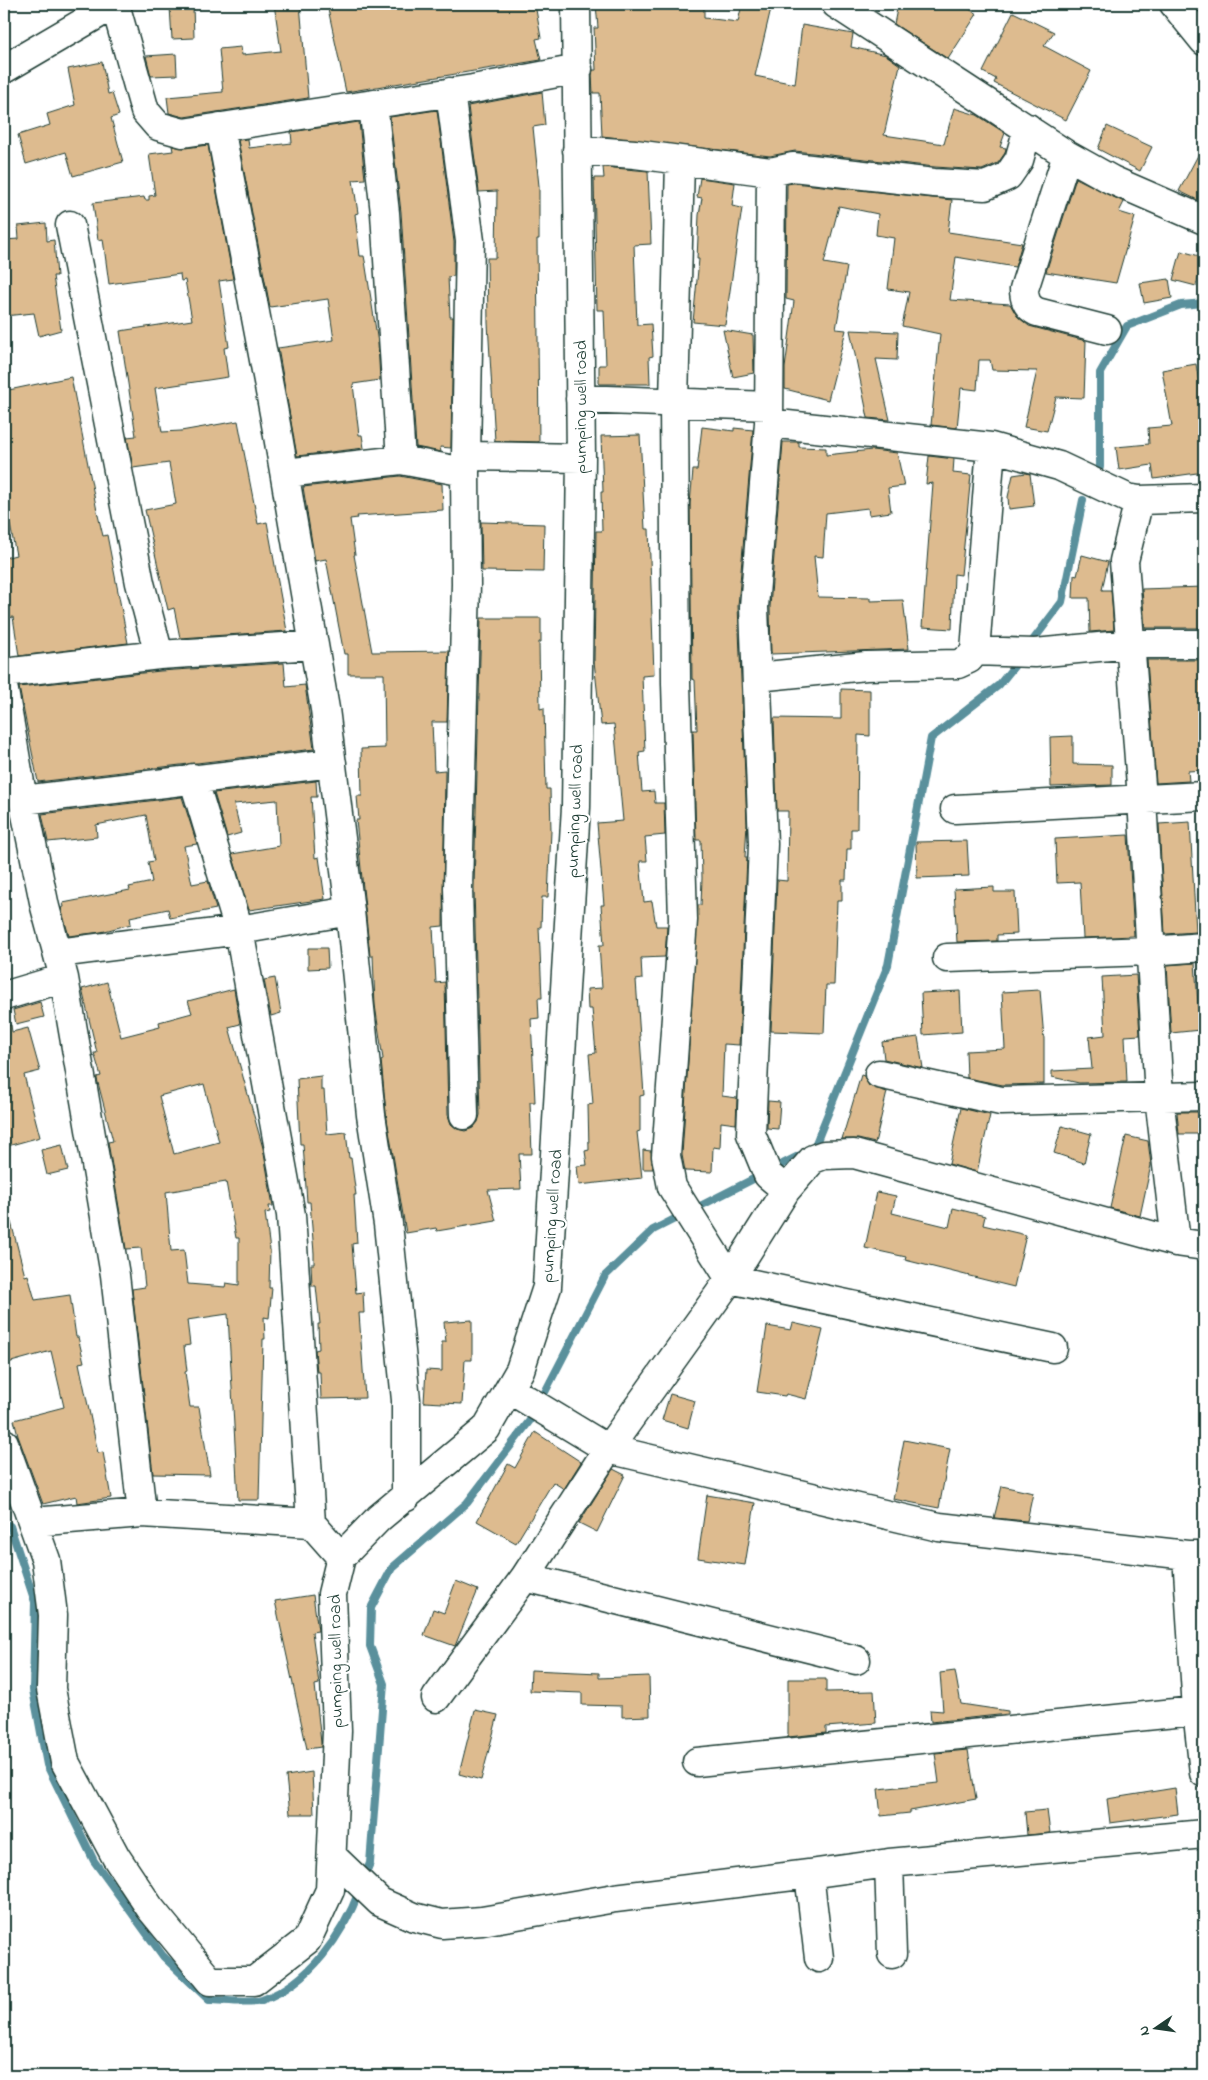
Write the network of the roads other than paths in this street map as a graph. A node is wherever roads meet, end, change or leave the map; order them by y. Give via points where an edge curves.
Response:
1 (115, 4) edge
2 (576, 4) edge
3 (836, 4) edge
4 (1174, 4) edge
5 (1204, 41) edge
6 (4, 69) edge
7 (578, 69) junction
8 (450, 92) junction
9 (373, 105) junction
10 (220, 127) junction
11 (1028, 128) junction
12 (577, 150) junction
13 (1067, 155) junction
14 (680, 161) junction
15 (771, 172) junction
16 (1204, 220) edge
17 (70, 225) dead end
18 (1107, 330) dead end
19 (580, 399) junction
20 (674, 402) junction
21 (769, 414) junction
22 (991, 447) junction
23 (581, 458) junction
24 (400, 460) junction
25 (466, 464) junction
26 (285, 473) junction
27 (1204, 498) edge
28 (1139, 500) junction
29 (1130, 644) junction
30 (1204, 644) edge
31 (314, 645) junction
32 (975, 651) junction
33 (159, 655) junction
34 (4, 673) edge
35 (757, 677) junction
36 (4, 691) edge
37 (332, 763) junction
38 (193, 778) junction
39 (1204, 796) edge
40 (1142, 799) junction
41 (23, 800) junction
42 (955, 809) dead end
43 (350, 911) junction
44 (238, 930) junction
45 (1204, 947) edge
46 (1150, 951) junction
47 (947, 958) dead end
48 (61, 966) junction
49 (4, 996) edge
50 (879, 1074) dead end
51 (1159, 1096) junction
52 (1204, 1096) edge
53 (464, 1114) dead end
54 (777, 1182) junction
55 (1176, 1242) junction
56 (1204, 1246) edge
57 (730, 1279) junction
58 (1053, 1348) dead end
59 (509, 1390) junction
60 (4, 1442) edge
61 (608, 1449) junction
62 (406, 1497) junction
63 (142, 1512) junction
64 (33, 1522) junction
65 (311, 1523) junction
66 (1196, 1555) edge
67 (341, 1557) junction
68 (525, 1577) junction
69 (856, 1660) dead end
70 (436, 1698) dead end
71 (1201, 1710) edge
72 (698, 1762) dead end
73 (1204, 1773) edge
74 (1204, 1834) edge
75 (889, 1864) junction
76 (341, 1865) junction
77 (809, 1874) junction
78 (892, 1954) dead end
79 (819, 1958) dead end

1 - 6 street
1 - 10 street via 145,111 158,126 183,133
2 - 7 street, pumping well road
3 - 11 street
4 - 5 street
7 - 8 street
7 - 12 street, pumping well road
8 - 9 street
8 - 25 street via 470,241
9 - 10 street
9 - 24 street via 385,213
10 - 26 street
11 - 13 street
11 - 15 street via 1019,160 1008,176 985,186 793,167
12 - 14 street
12 - 19 street, pumping well road
13 - 16 street via 1112,180
13 - 18 street via 1024,296 1031,309 1037,312
14 - 15 street
14 - 20 street
15 - 21 street
17 - 33 street via 140,583
19 - 20 street
19 - 23 street, pumping well road
20 - 21 street
20 - 57 street via 682,920 666,1156 672,1186
21 - 22 street
21 - 35 street via 754,607
22 - 28 street via 1059,466 1127,498
22 - 32 street
23 - 25 street
23 - 59 street, pumping well road via 576,807 547,1286 520,1370
24 - 25 street
24 - 26 street
25 - 53 street via 458,888
26 - 31 street
27 - 28 street
28 - 29 street via 1124,561
29 - 30 street
29 - 32 street via 1024,652
29 - 40 street
31 - 33 street
31 - 37 street
32 - 35 street via 969,659 958,664 866,666
33 - 34 street
35 - 54 street via 763,844 751,1134
36 - 41 street
37 - 38 street
37 - 43 street
38 - 41 street
38 - 44 street
39 - 40 street
40 - 42 street
40 - 46 street
41 - 48 street
43 - 44 street
43 - 62 street via 370,1115 388,1224 406,1400
44 - 48 street
44 - 65 street via 292,1215
45 - 46 street
46 - 47 street
46 - 51 street
48 - 49 street
48 - 63 street via 115,1275
50 - 51 street via 1001,1101
51 - 52 street
51 - 55 street
54 - 55 street via 824,1155 854,1154
54 - 57 street
55 - 56 street
57 - 58 street
57 - 61 street
59 - 61 street
59 - 62 street, pumping well road via 486,1429
60 - 64 street, pumping well road
61 - 66 street via 939,1527
61 - 68 street
62 - 67 street, pumping well road via 379,1518
63 - 64 street
63 - 65 street
64 - 76 street, pumping well road via 46,1560 53,1615 51,1689 65,1762 116,1856 150,1908 210,1981 254,1981 307,1940
65 - 67 street
66 - 71 street
67 - 76 street, pumping well road via 332,1594
68 - 69 street
68 - 70 street
71 - 72 street
71 - 73 street
74 - 75 street
75 - 77 street
75 - 78 street
76 - 77 street via 380,1902 414,1918 442,1924
77 - 79 street

